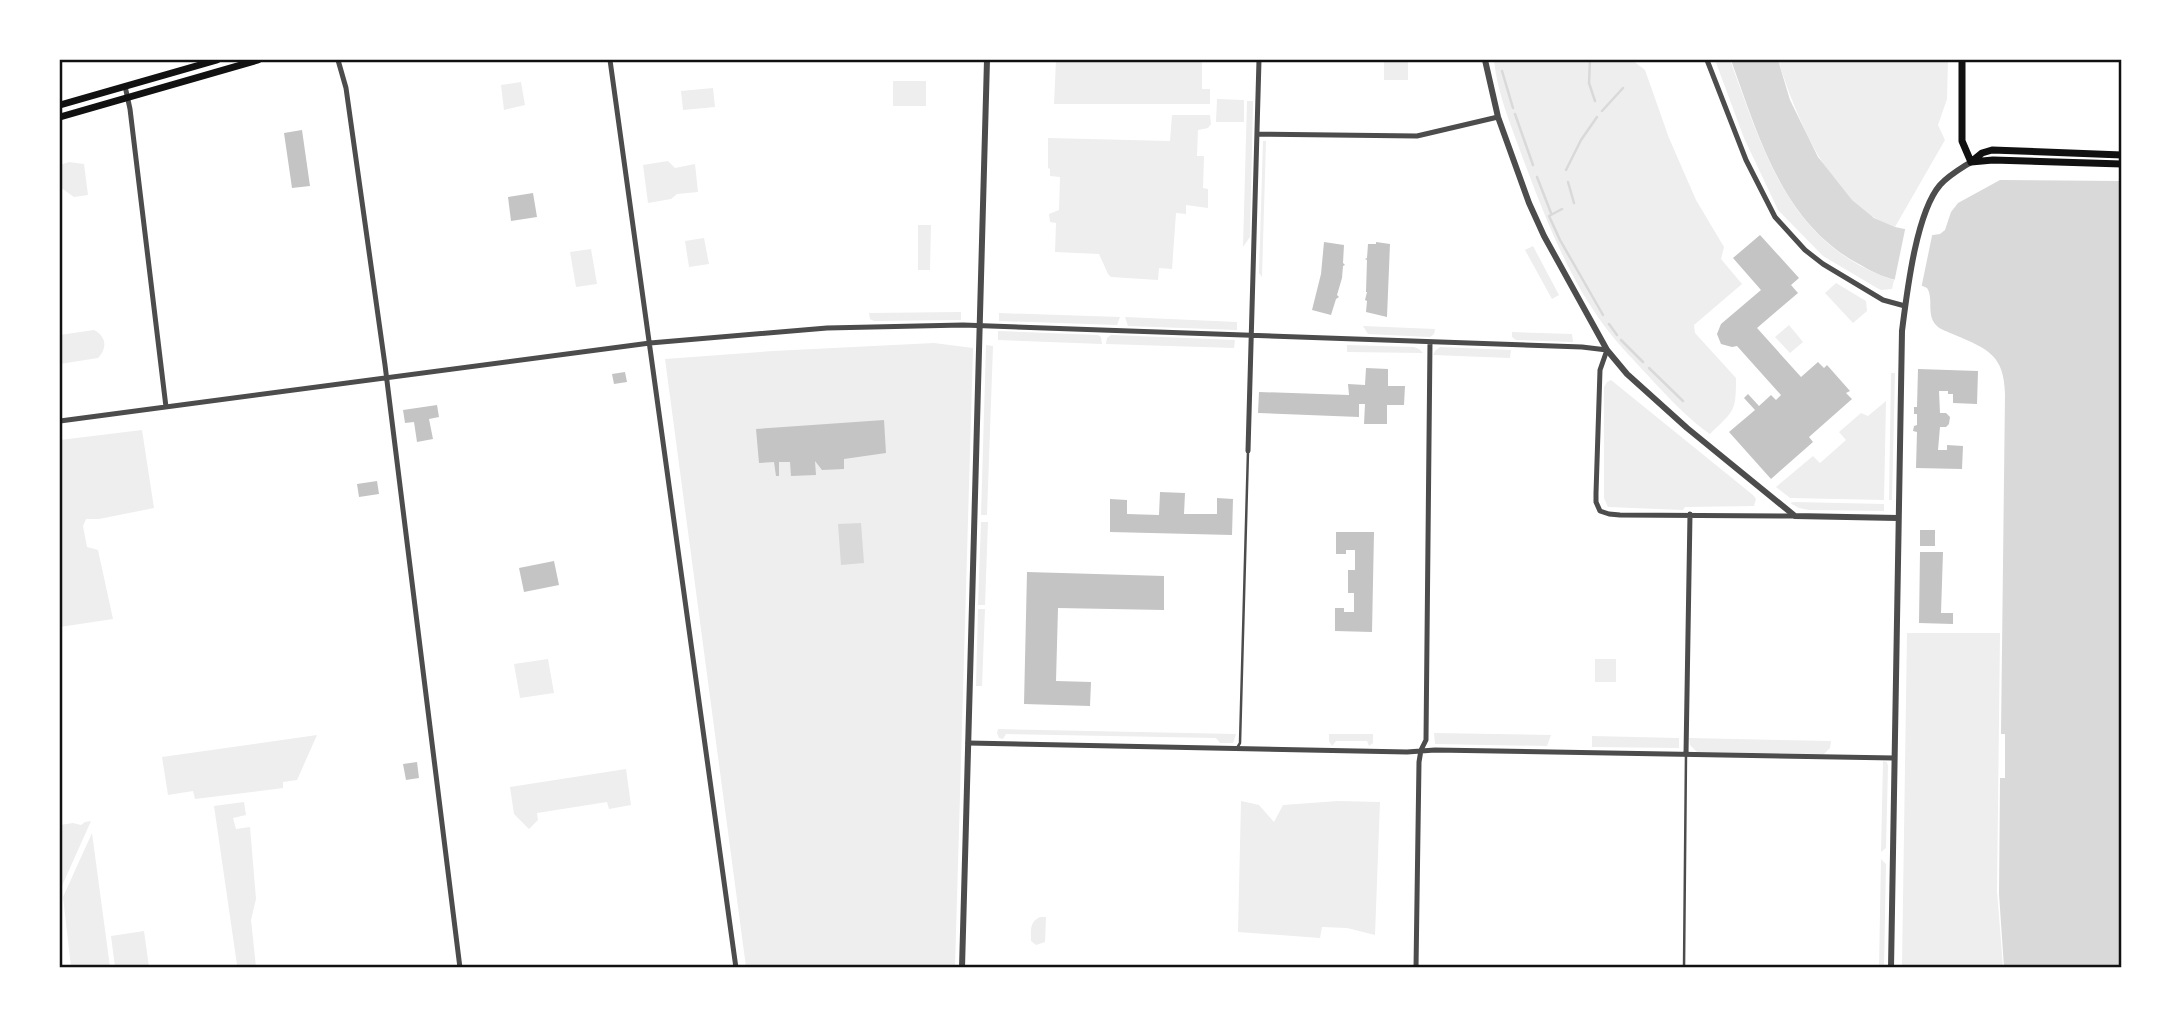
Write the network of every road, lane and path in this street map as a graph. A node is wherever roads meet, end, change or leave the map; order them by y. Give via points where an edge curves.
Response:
1 (217, 60) edge
2 (258, 60) edge
3 (338, 60) edge
4 (610, 60) edge
5 (987, 60) edge
6 (1259, 60) edge
7 (1485, 60) edge
8 (1707, 60) edge
9 (1962, 60) edge
10 (125, 86) junction
11 (127, 97) junction
12 (60, 105) edge
13 (60, 117) edge
14 (1498, 117) junction
15 (1258, 134) junction
16 (2122, 155) edge
17 (1971, 162) junction
18 (2122, 164) edge
19 (1905, 306) junction
20 (980, 326) junction
21 (1252, 335) junction
22 (1430, 342) junction
23 (650, 343) junction
24 (1607, 350) junction
25 (386, 378) junction
26 (166, 407) junction
27 (60, 421) edge
28 (1248, 451) joint
29 (1690, 514) junction
30 (1796, 516) junction
31 (1899, 518) junction
32 (968, 743) junction
33 (1237, 749) junction
34 (1421, 750) junction
35 (1686, 754) junction
36 (1894, 758) junction
37 (460, 968) edge
38 (736, 968) edge
39 (962, 968) edge
40 (1416, 968) edge
41 (1684, 968) edge
42 (1891, 968) edge

1 - 10 main road
2 - 11 main road
3 - 25 street via 346,88
4 - 23 street
5 - 20 street
6 - 15 street
7 - 14 street
8 - 19 street via 1746,160 1775,216 1823,264 1883,300
9 - 17 main road via 1962,141
10 - 11 street
10 - 12 main road
11 - 13 main road
11 - 26 street
14 - 15 street via 1417,136
14 - 24 street via 1544,236
15 - 21 street
16 - 17 main road via 1992,150
17 - 18 main road
17 - 19 street via 1949,176 1929,202
19 - 31 street
20 - 21 street
20 - 23 street via 827,328
20 - 32 street
21 - 22 street
21 - 28 street
22 - 24 street
22 - 34 street via 1426,740
23 - 25 street
23 - 38 street
24 - 29 street via 1600,370 1596,493 1600,511
24 - 30 street via 1687,428
25 - 26 street
25 - 37 street
26 - 27 street
28 - 33 lane
29 - 30 street
29 - 35 street
30 - 31 street
31 - 36 street
32 - 33 street
32 - 39 street
33 - 34 street
34 - 35 street
34 - 40 street
35 - 36 street
35 - 41 lane
36 - 42 street

